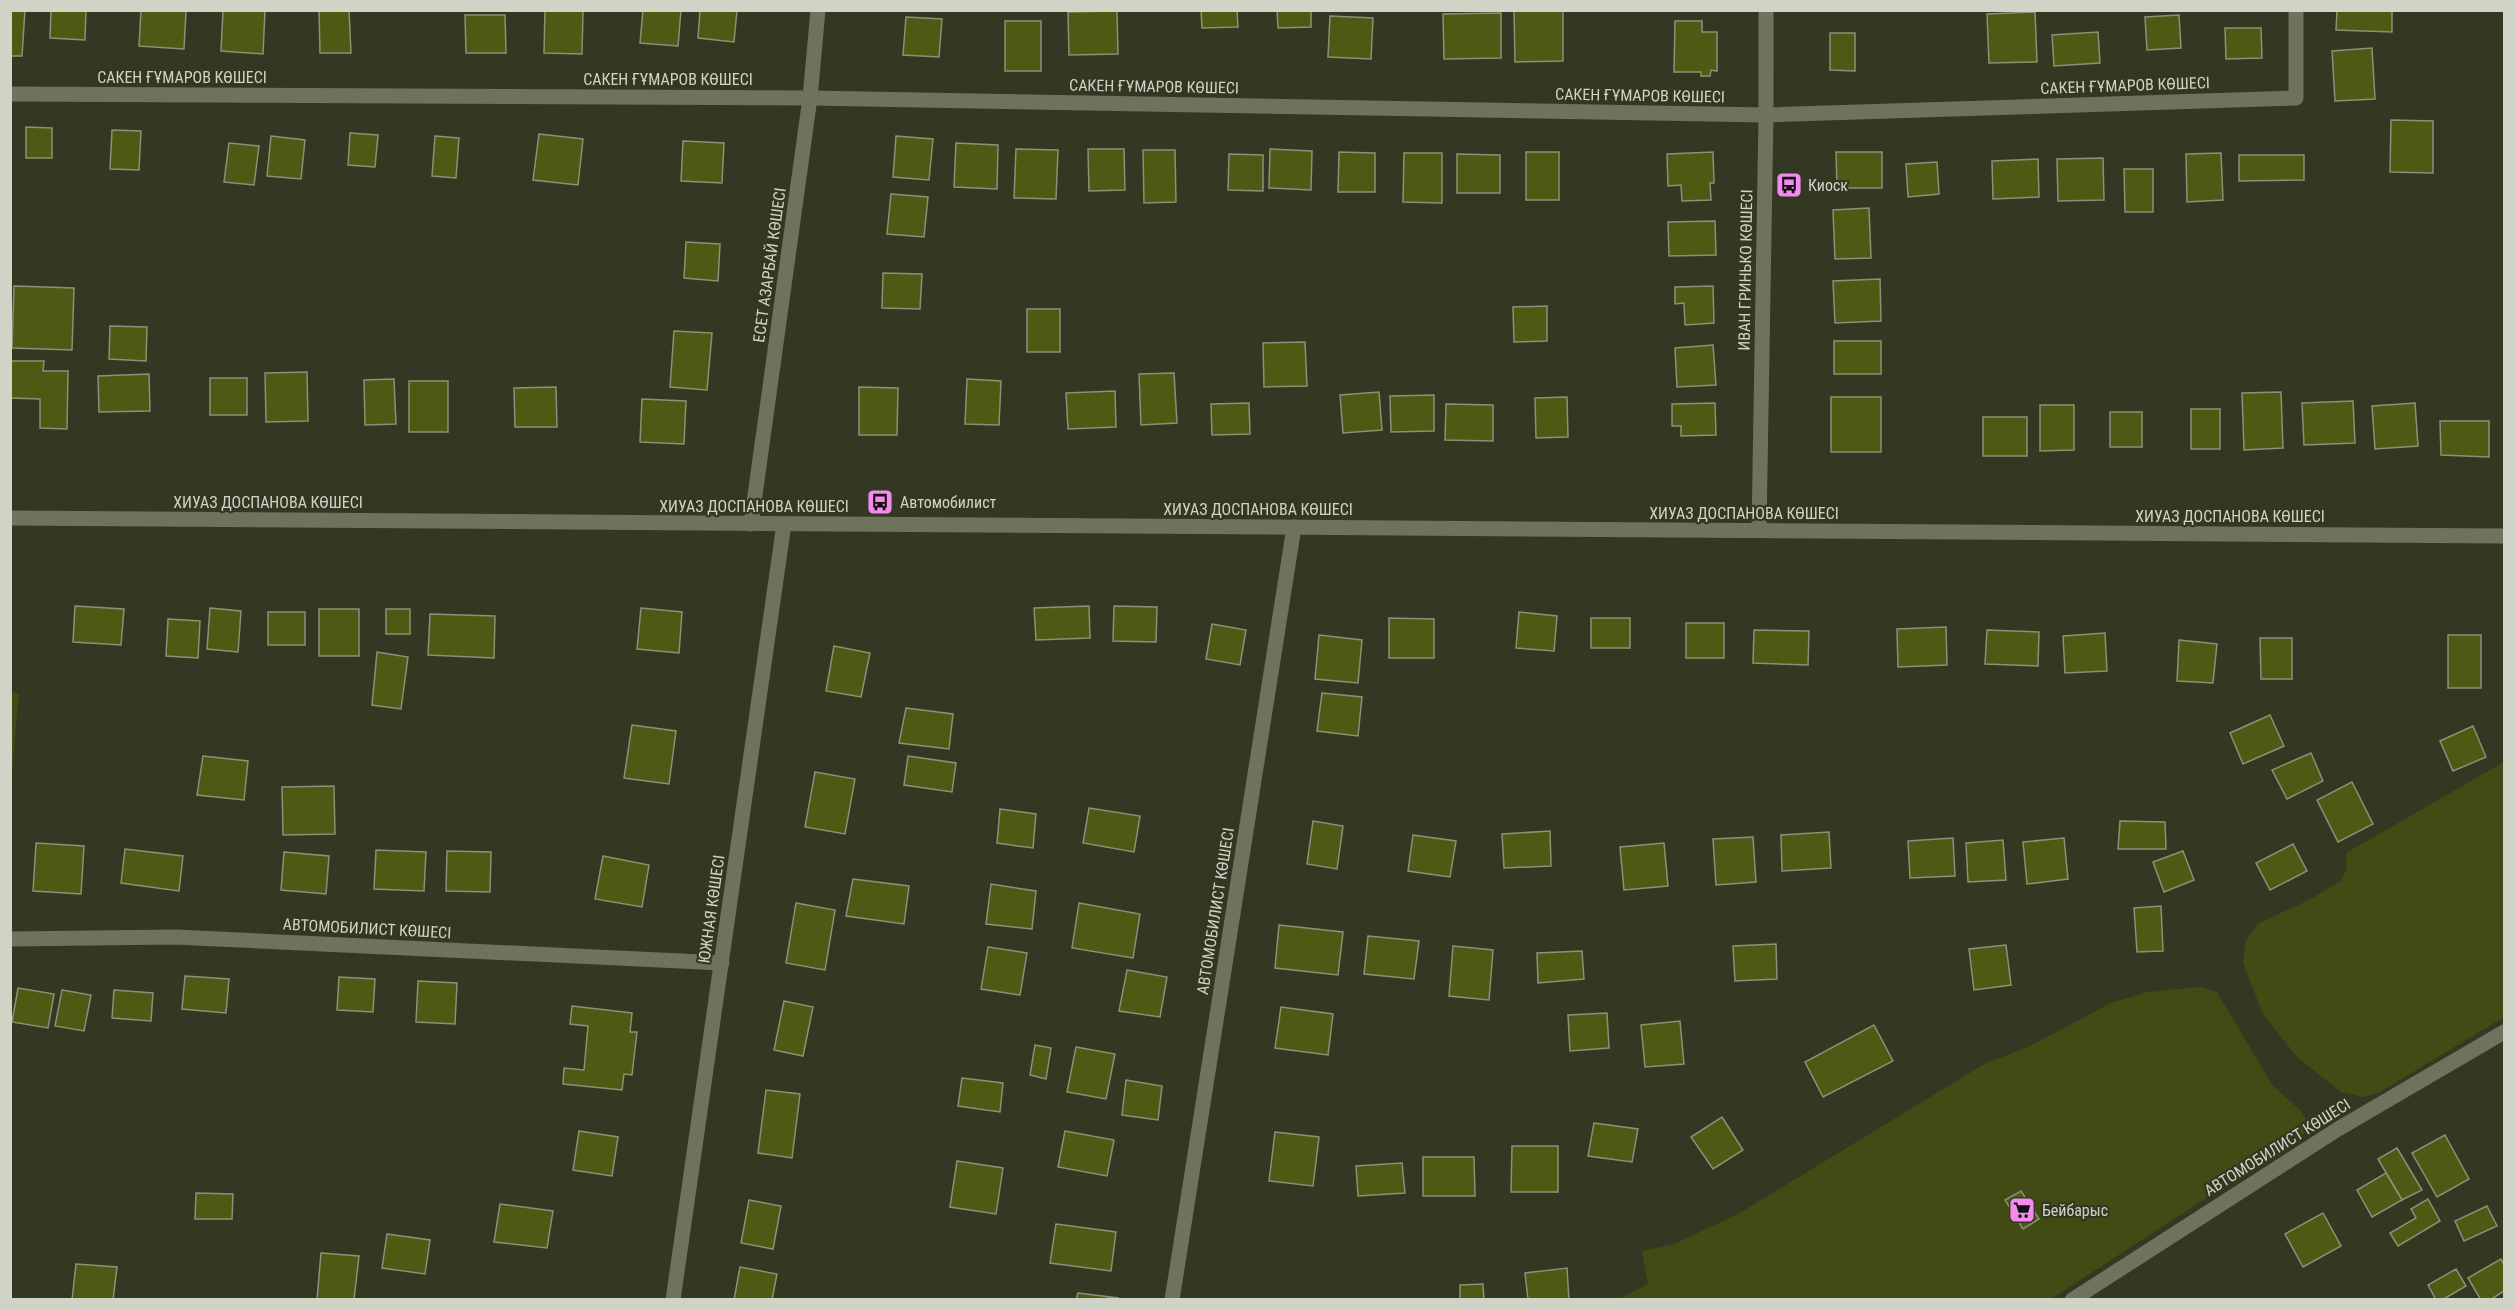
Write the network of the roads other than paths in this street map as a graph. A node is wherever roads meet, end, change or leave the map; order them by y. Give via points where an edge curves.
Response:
1 (818, 10) edge
2 (1766, 10) edge
3 (2296, 10) edge
4 (10, 94) edge
5 (810, 98) junction
6 (1766, 115) junction
7 (10, 518) edge
8 (751, 524) junction
9 (784, 524) junction
10 (1294, 527) junction
11 (1759, 531) junction
12 (2505, 536) edge
13 (10, 939) edge
14 (722, 963) junction
15 (2505, 1032) edge
16 (674, 1299) edge
17 (1172, 1299) edge
18 (2072, 1299) edge

1 - 5 street, ЕСЕТ АЗАРБАЙ КӨШЕСІ
2 - 6 street, ИВАН ГРИНЬКО КӨШЕСІ
3 - 6 street, САКЕН ҒҰМАРОВ КӨШЕСІ via 2296,98
4 - 5 street, САКЕН ҒҰМАРОВ КӨШЕСІ
5 - 6 street, САКЕН ҒҰМАРОВ КӨШЕСІ
5 - 8 street, ЕСЕТ АЗАРБАЙ КӨШЕСІ
6 - 11 street, ИВАН ГРИНЬКО КӨШЕСІ
7 - 8 street, ХИУАЗ ДОСПАНОВА КӨШЕСІ
8 - 9 street, ХИУАЗ ДОСПАНОВА КӨШЕСІ
9 - 10 street, ХИУАЗ ДОСПАНОВА КӨШЕСІ
9 - 14 street, ЮЖНАЯ КӨШЕСІ
10 - 11 street, ХИУАЗ ДОСПАНОВА КӨШЕСІ
10 - 17 street, АВТОМОБИЛИСТ КӨШЕСІ
11 - 12 street, ХИУАЗ ДОСПАНОВА КӨШЕСІ
13 - 14 street, АВТОМОБИЛИСТ КӨШЕСІ via 176,938
14 - 16 street, ЮЖНАЯ КӨШЕСІ
15 - 18 street, АВТОМОБИЛИСТ КӨШЕСІ via 2338,1129

